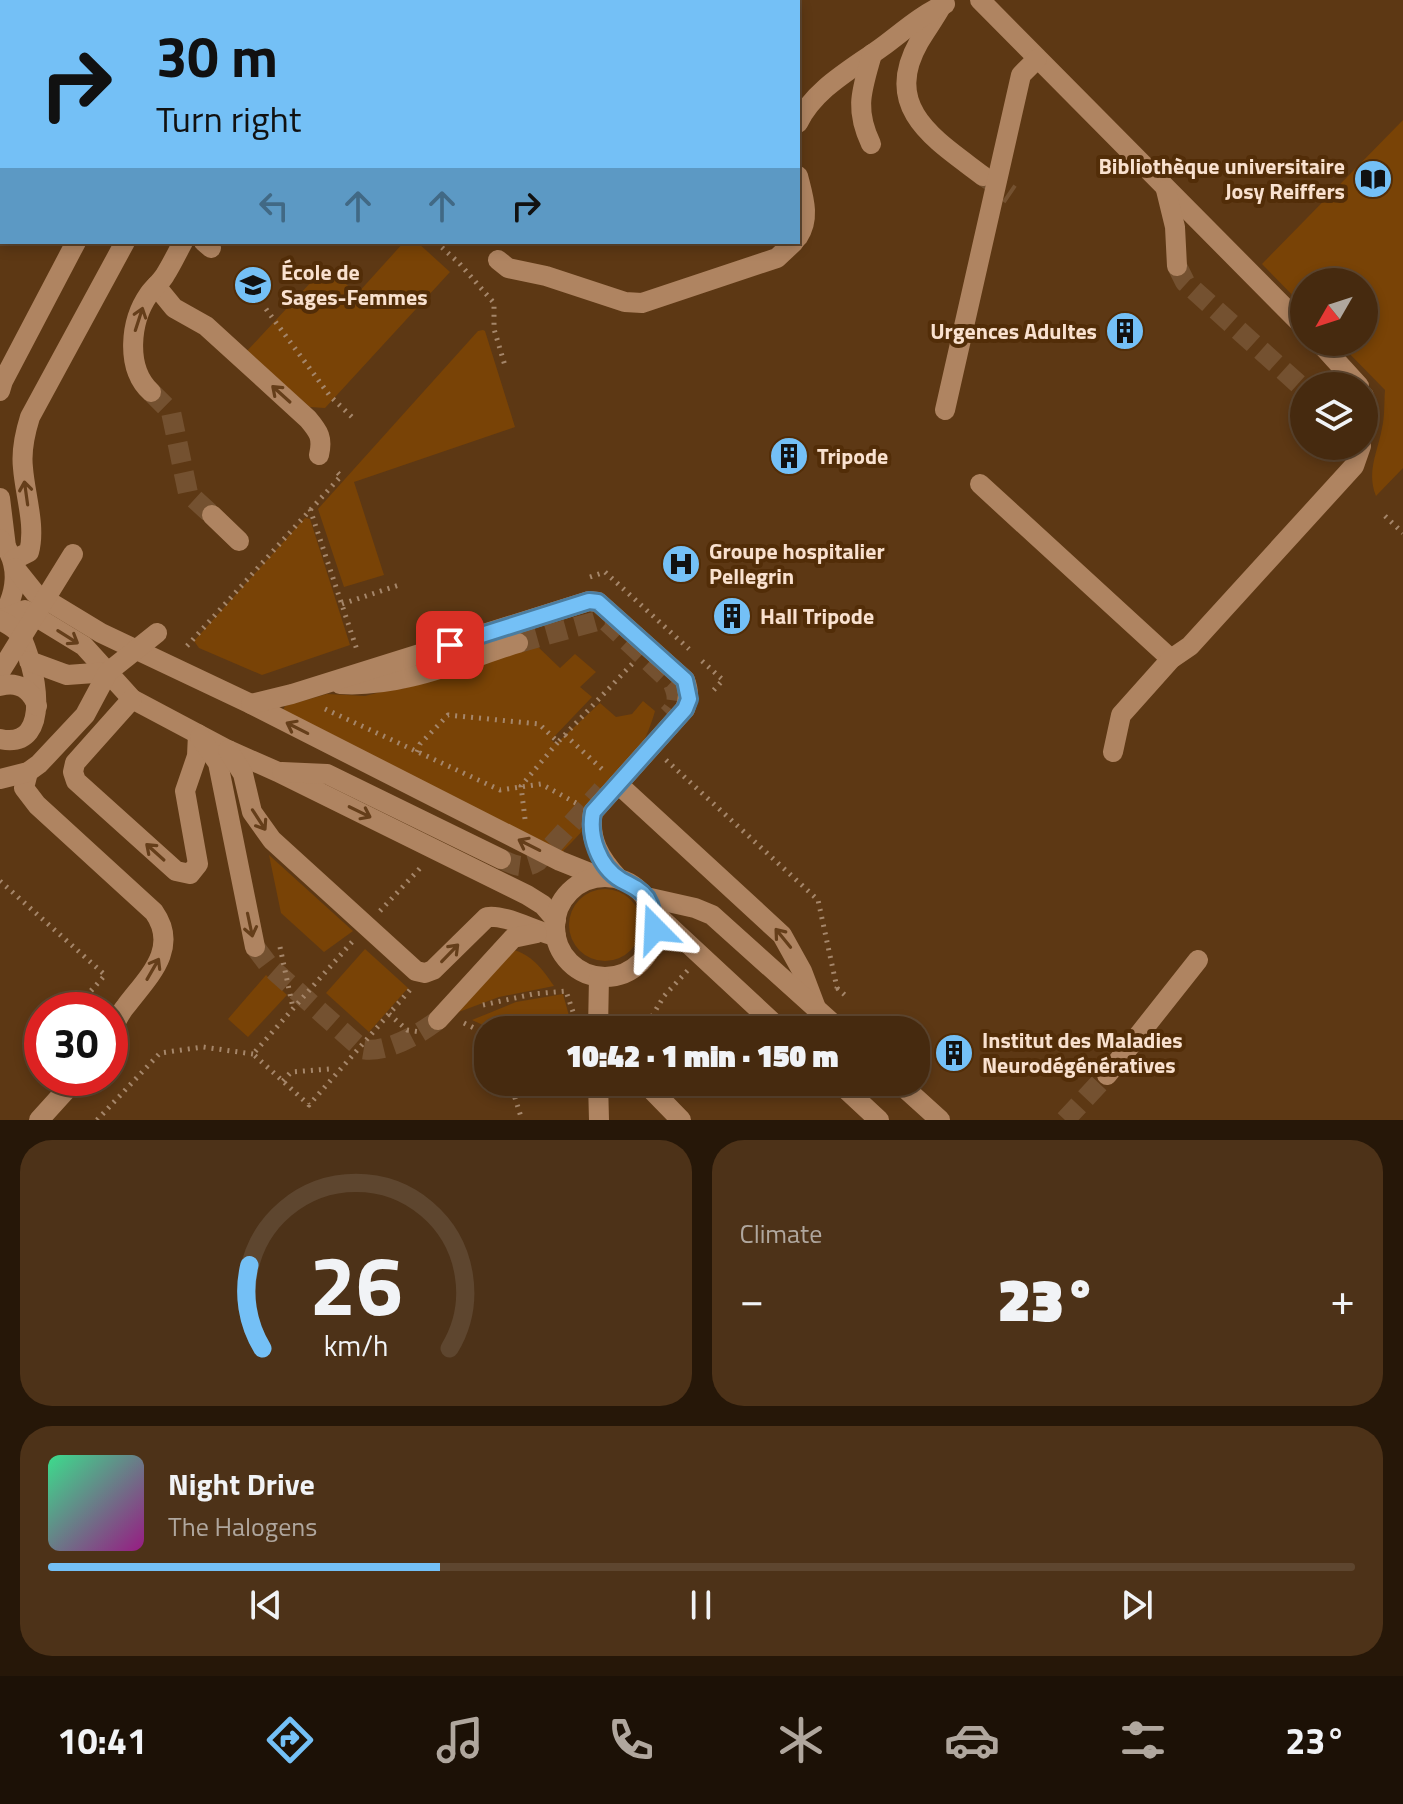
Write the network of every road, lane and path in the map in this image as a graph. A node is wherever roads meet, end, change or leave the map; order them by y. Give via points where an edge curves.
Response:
1 (980, 0) edge
2 (947, 3) edge
3 (872, 54) junction
4 (1037, 59) junction
5 (800, 120) edge
6 (871, 144) dead end
7 (983, 176) tunnel mouth
8 (800, 185) edge
9 (1166, 190) junction
10 (800, 234) edge
11 (75, 244) edge
12 (124, 244) edge
13 (182, 244) edge
14 (438, 244) edge
15 (792, 244) edge
16 (498, 260) dead end
17 (1177, 266) tunnel mouth
18 (156, 286) junction
19 (266, 309) dead end
20 (1290, 313) edge
21 (1332, 356) edge
22 (506, 369) dead end
23 (1346, 372) edge
24 (0, 391) edge
25 (151, 392) tunnel mouth
26 (945, 410) dead end
27 (353, 418) dead end
28 (319, 455) joint
29 (1356, 460) edge
30 (980, 484) dead end
31 (0, 498) edge
32 (310, 509) junction
33 (212, 515) tunnel mouth
34 (1385, 516) dead end
35 (1403, 533) edge
36 (239, 541) dead end
37 (8, 554) edge
38 (73, 554) dead end
39 (399, 585) dead end
40 (342, 604) junction
41 (0, 620) edge
42 (666, 627) dead end
43 (157, 633) joint
44 (518, 643) tunnel mouth
45 (187, 646) junction
46 (649, 646) junction
47 (137, 650) junction
48 (358, 650) dead end
49 (200, 652) dead end
50 (1171, 659) junction
51 (29, 661) junction
52 (720, 667) dead end
53 (0, 672) edge
54 (108, 672) junction
55 (715, 673) dead end
56 (326, 683) junction
57 (0, 686) edge
58 (292, 694) junction
59 (132, 699) junction
60 (251, 704) junction
61 (198, 734) junction
62 (565, 735) junction
63 (0, 740) edge
64 (558, 742) junction
65 (228, 750) junction
66 (417, 752) junction
67 (657, 752) dead end
68 (1113, 752) dead end
69 (33, 768) junction
70 (278, 772) junction
71 (0, 779) edge
72 (618, 784) junction
73 (521, 786) junction
74 (593, 812) junction
75 (525, 824) dead end
76 (501, 859) tunnel mouth
77 (426, 862) dead end
78 (609, 878) junction
79 (0, 881) edge
80 (650, 905) junction
81 (366, 926) junction
82 (550, 930) junction
83 (255, 947) tunnel mouth
84 (1198, 960) dead end
85 (694, 963) dead end
86 (802, 971) junction
87 (425, 973) junction
88 (599, 977) junction
89 (837, 988) junction
90 (90, 992) edge
91 (846, 996) dead end
92 (128, 1003) edge
93 (479, 1006) dead end
94 (816, 1008) junction
95 (389, 1014) junction
96 (467, 1014) dead end
97 (575, 1016) edge
98 (598, 1016) edge
99 (652, 1016) edge
100 (766, 1016) edge
101 (825, 1016) edge
102 (446, 1021) joint
103 (404, 1027) dead end
104 (253, 1054) junction
105 (330, 1069) dead end
106 (1107, 1075) tunnel mouth
107 (283, 1081) junction
108 (61, 1096) edge
109 (514, 1096) edge
110 (598, 1096) edge
111 (658, 1096) edge
112 (853, 1096) edge
113 (913, 1096) edge
114 (39, 1120) edge
115 (97, 1120) edge
116 (522, 1120) edge
117 (599, 1120) edge
118 (681, 1120) edge
119 (879, 1120) edge
120 (940, 1120) edge

1 - 4 street
2 - 3 street via 923,14
2 - 7 street via 919,41 906,77 906,99 925,129
3 - 5 street via 831,84
3 - 6 street via 859,99 861,123
4 - 9 street
4 - 26 street via 1021,75
8 - 10 street via 806,212
9 - 17 street
9 - 20 street
11 - 24 street
37 -> 12 street via 29,552 30,546 22,466 30,417
13 - 18 street
14 - 22 path via 494,303 494,329
15 - 16 street via 777,258 642,303 508,268
25 -> 18 street via 136,367 133,344 140,314
28 -> 18 street via 319,431 308,419 206,326 174,308
19 - 27 path via 330,396
21 - 23 street
28 - 32 path via 341,476
29 - 50 street via 1190,646
30 - 50 street
31 - 37 street
32 - 40 path
32 - 45 path
33 - 36 street
34 - 35 path
37 - 41 street via 15,587
37 - 47 street via 35,593
38 - 53 street
39 - 40 path
40 - 48 path
41 - 51 street via 19,634
41 -> 54 street via 25,610 84,646
42 - 46 path
43 - 45 path
43 - 47 street
44 - 56 street via 392,682
45 - 49 path
46 - 56 street via 606,607 589,601
46 - 62 path
46 - 72 street via 685,680 689,699
47 - 54 street
47 - 60 street
50 - 68 street via 1121,715
51 - 54 street via 67,675
51 - 63 street via 35,722 22,738
52 - 55 path
54 - 59 street
54 - 69 street via 85,715
56 - 58 street
57 - 63 street via 22,686 38,709 28,735 16,742
58 - 60 street
58 - 66 path
59 - 61 street
61 -> 59 street via 185,791 198,864 184,874 76,781 73,772 75,763
78 -> 60 street via 560,861
61 - 65 street
61 -> 83 street via 218,763
62 - 64 path
62 - 72 path
64 - 66 path via 539,724 448,715
64 - 73 path
65 - 70 street
65 -> 81 street via 243,774 252,812 272,840
66 - 73 path via 500,790
67 - 89 path via 818,900
69 - 71 street
92 -> 69 street via 158,964 164,947 162,923 37,805 24,788
70 - 76 street via 327,774
70 -> 82 street via 527,895 543,905
72 - 74 street
86 -> 72 street via 782,935
73 - 74 path via 541,784
73 - 75 path
74 - 78 street via 590,827
77 - 81 path
78 - 80 street via 634,885
78 - 82 street via 585,881 571,891
79 - 90 path via 105,975
80 - 88 street via 655,929 644,960 616,976
80 - 94 street via 695,908 712,915
80 - 100 street
81 - 87 street via 416,971
81 - 104 path
87 -> 82 street via 487,917
82 - 88 street via 571,963
82 - 102 street via 513,938
84 - 106 street
85 - 99 path
86 - 89 path via 830,995
86 - 94 street
87 - 95 path
88 - 98 street
89 - 91 path
93 - 97 path via 566,991
94 - 101 street
95 - 103 path
95 - 107 path via 309,1105
96 - 102 path
104 - 107 path
104 - 115 path via 203,1047 160,1053
105 - 107 path via 291,1072
108 - 114 street
109 - 116 path
110 - 117 street
111 - 118 street
112 - 119 street
113 - 120 street

